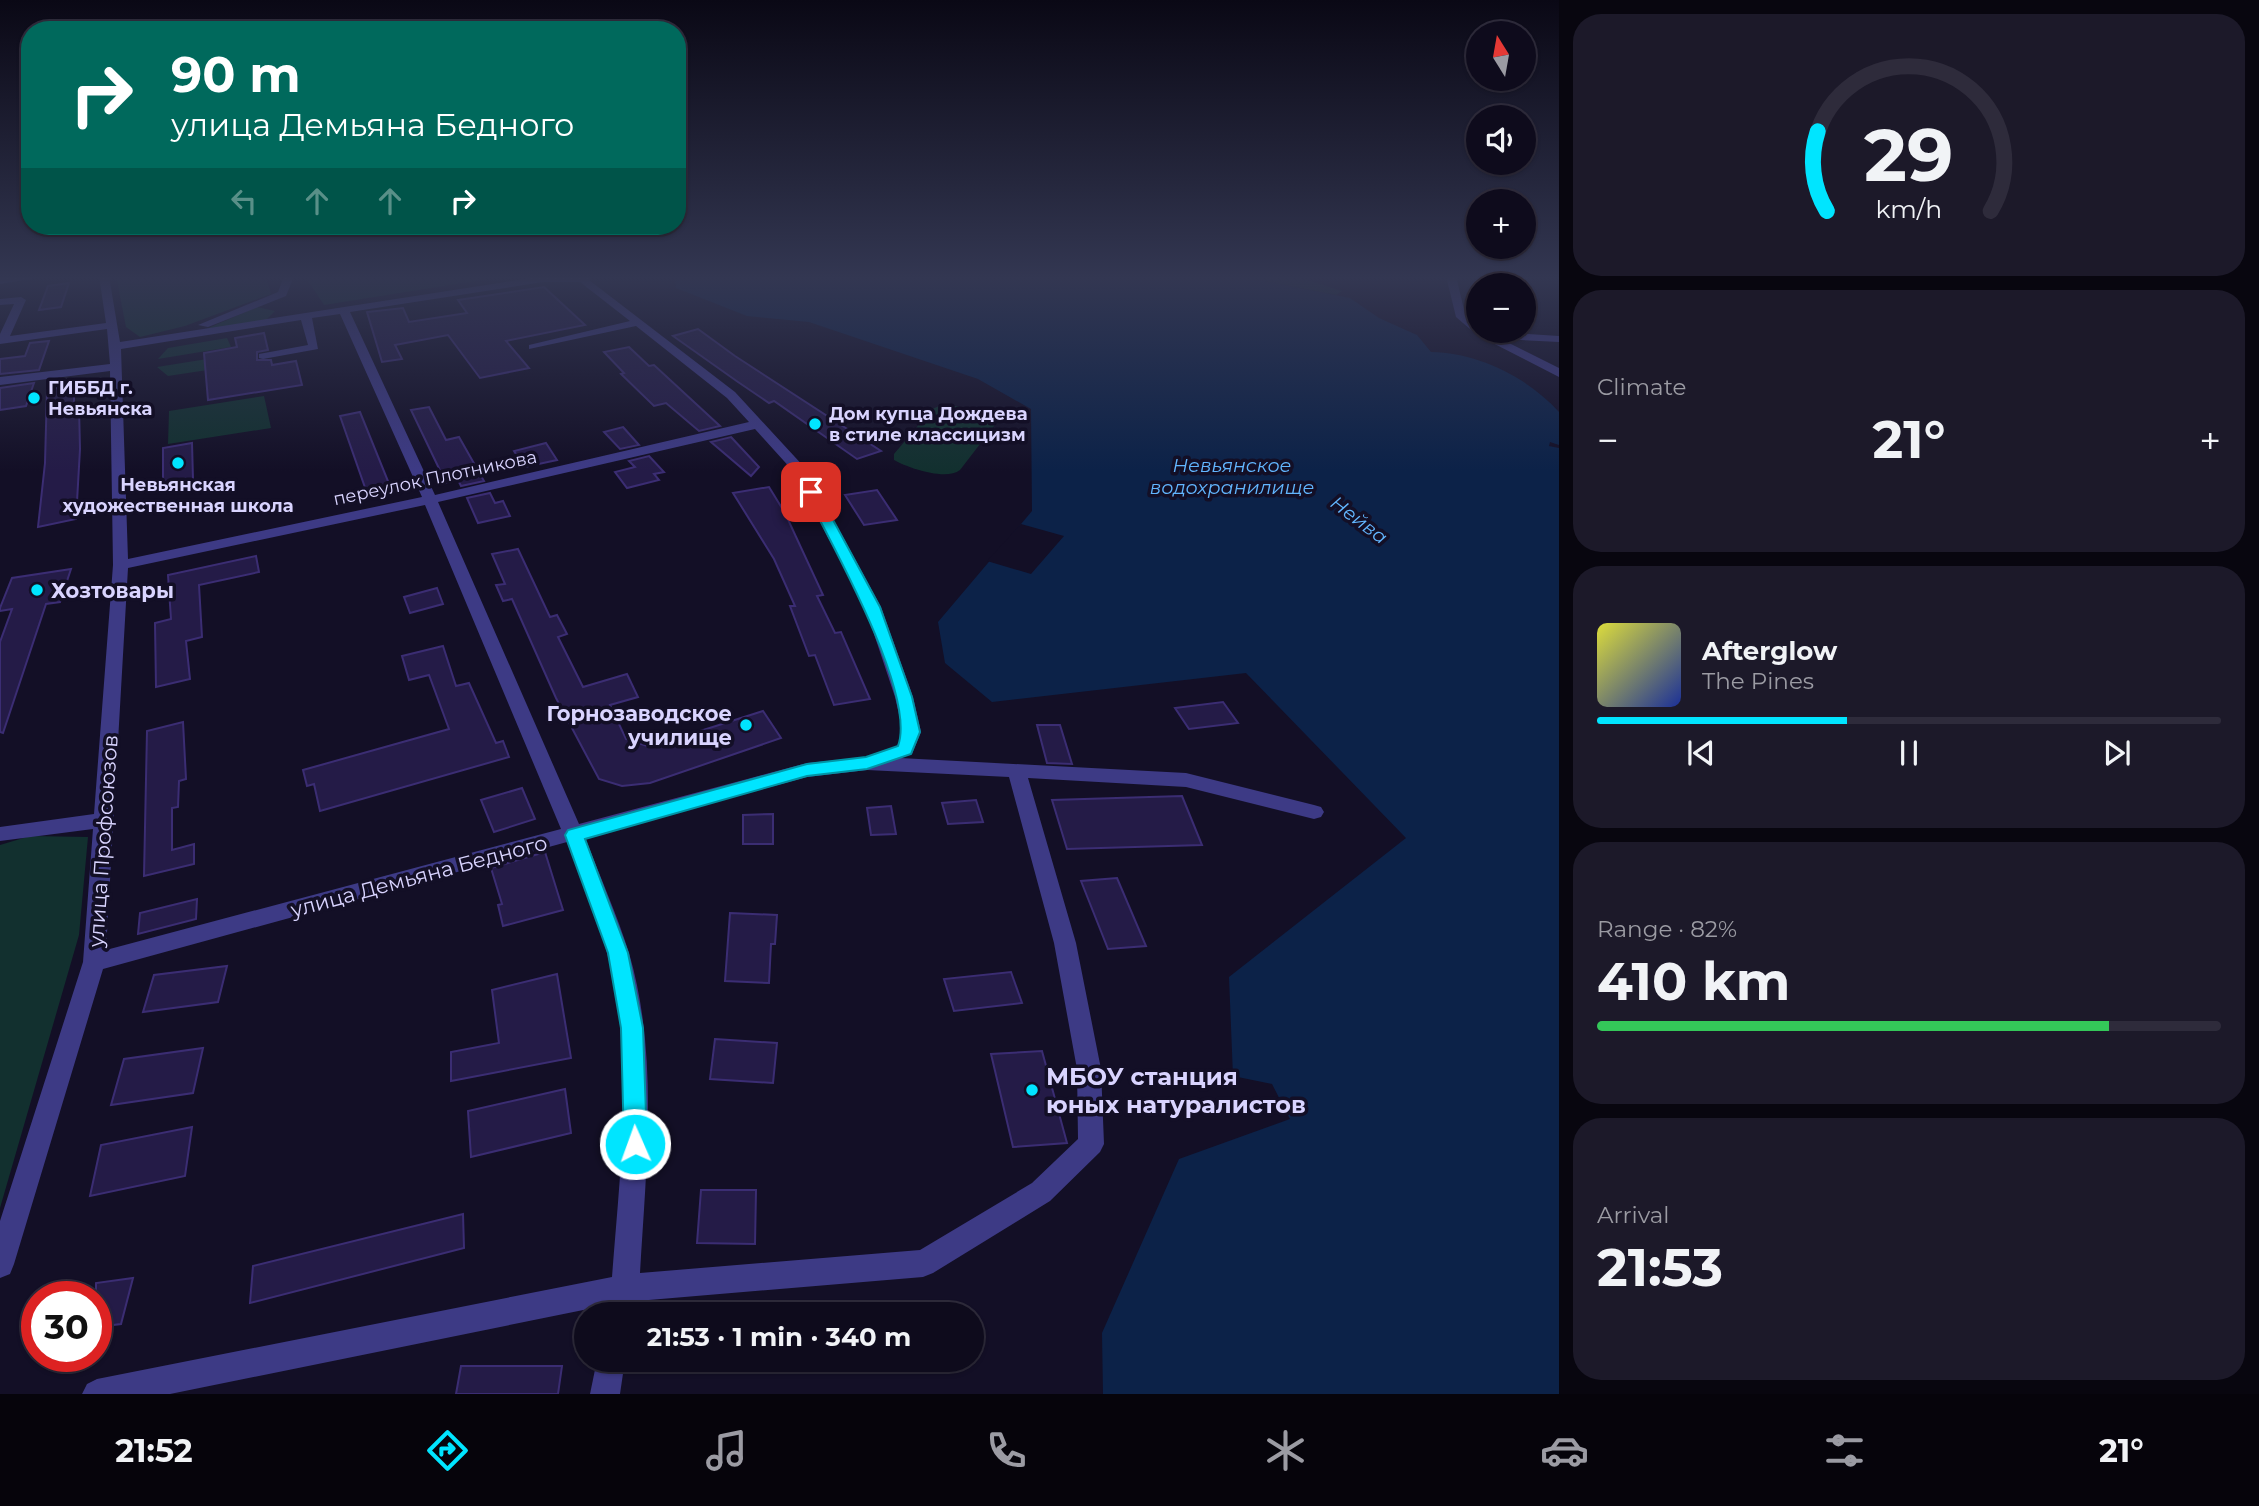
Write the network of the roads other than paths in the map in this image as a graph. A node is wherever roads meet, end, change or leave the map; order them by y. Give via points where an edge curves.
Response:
1 (115, 341) edge
2 (148, 341) edge
3 (312, 341) edge
4 (358, 341) edge
5 (559, 341) edge
6 (660, 341) edge
7 (1501, 343) edge
8 (115, 346) junction
9 (533, 347) dead end
10 (263, 356) dead end
11 (114, 367) junction
12 (1559, 373) edge
13 (0, 381) edge
14 (755, 425) junction
15 (430, 500) junction
16 (121, 565) junction
17 (867, 763) junction
18 (1017, 771) junction
19 (1314, 811) dead end
20 (105, 820) junction
21 (0, 834) edge
22 (574, 835) junction
23 (94, 962) junction
24 (0, 1264) edge
25 (622, 1301) edge
26 (609, 1372) edge
27 (97, 1394) edge
28 (605, 1394) edge

1 - 8 street, улица Профсоюзов
2 - 8 street
3 - 10 street via 314,347
4 - 15 street
5 - 9 street
6 - 14 street via 732,396
7 - 12 street
8 - 11 street, улица Профсоюзов
11 - 13 street
11 - 16 street, улица Профсоюзов
14 - 15 street, переулок Плотникова
14 - 17 street via 799,469 873,607 904,697 912,732 905,750
15 - 16 street, переулок Плотникова
15 - 22 street
16 - 20 street, улица Профсоюзов
17 - 18 street
17 - 22 street, улица Демьяна Бедного via 807,770
18 - 19 street via 1186,780
18 - 25 street via 1065,943 1088,1069 1091,1144 1041,1192 923,1263
20 - 21 street
20 - 23 street, улица Профсоюзов
22 - 23 street, улица Демьяна Бедного
22 - 25 street via 618,953 632,1028 635,1144
23 - 24 street, улица Профсоюзов
25 - 27 street
26 - 28 street

